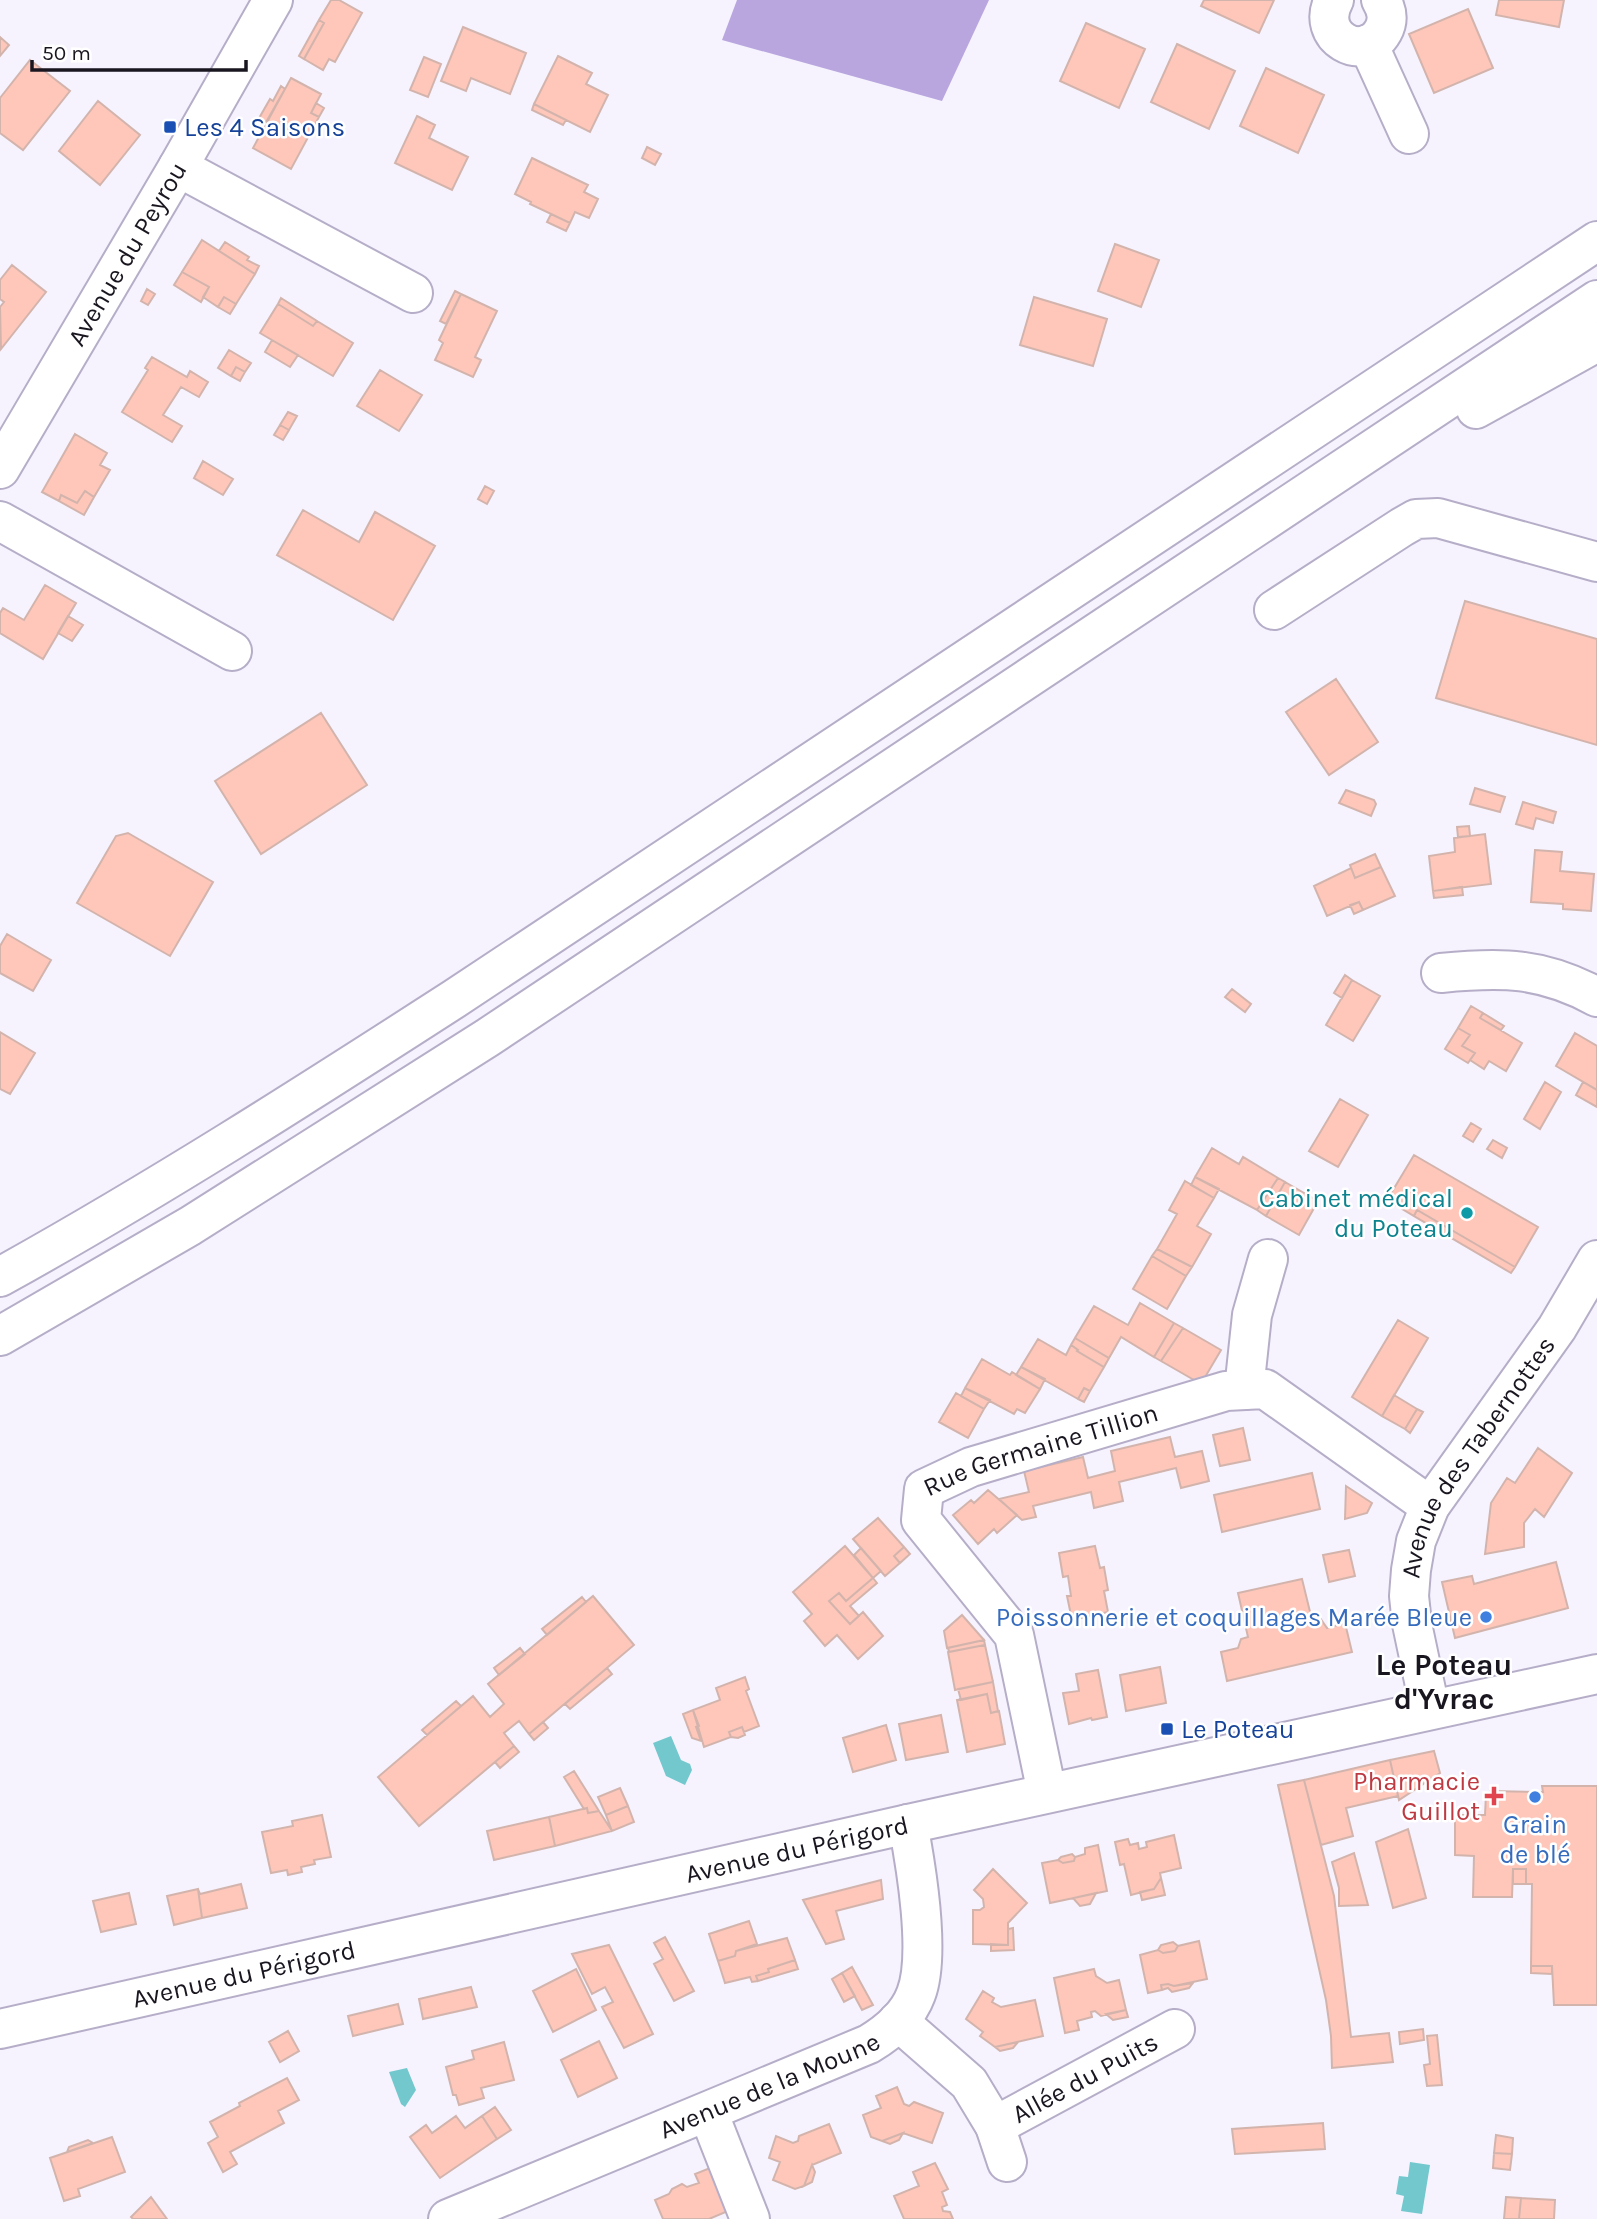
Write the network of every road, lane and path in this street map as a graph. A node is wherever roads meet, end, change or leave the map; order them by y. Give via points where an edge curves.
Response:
1 (273, 0) edge
2 (1334, 0) edge
3 (1382, 0) edge
4 (1368, 44) junction
5 (1409, 134) dead end
6 (178, 167) junction
7 (1597, 241) edge
8 (413, 293) dead end
9 (1597, 300) edge
10 (1597, 342) edge
11 (0, 468) edge
12 (1279, 512) junction
13 (0, 521) edge
14 (1597, 562) edge
15 (1274, 610) dead end
16 (232, 651) dead end
17 (1441, 973) dead end
18 (1597, 996) edge
19 (1268, 1259) dead end
20 (1597, 1260) edge
21 (0, 1277) edge
22 (0, 1336) edge
23 (1244, 1390) junction
24 (1430, 1506) junction
25 (1597, 1674) edge
26 (1430, 1709) junction
27 (1046, 1793) junction
28 (908, 1824) junction
29 (898, 2021) junction
30 (0, 2029) edge
31 (1175, 2029) dead end
32 (708, 2112) junction
33 (995, 2126) junction
34 (1007, 2162) dead end
35 (448, 2219) edge
36 (750, 2219) edge

1 - 6 main road, Avenue du Peyrou
2 - 4 main road via 1329,20 1337,37 1354,46
3 - 4 main road via 1385,28
4 - 5 main road
6 - 8 main road
6 - 11 main road, Avenue du Peyrou
7 - 21 main road via 454,999 117,1210
9 - 12 main road
10 - 12 main road via 1354,479
12 - 22 main road via 475,1046 190,1226
13 - 16 main road
14 - 15 main road via 1438,518 1416,519
17 - 18 main road via 1488,968 1547,975
19 - 23 main road via 1252,1315
20 - 24 main road, Avenue des Tabernottes via 1557,1328
23 - 24 main road, Rue Germaine Tillion via 1265,1389
23 - 27 main road, Rue Germaine Tillion via 1226,1391 971,1466 924,1489 921,1520 1014,1635
24 - 26 main road, Avenue des Tabernottes via 1416,1541 1409,1596
25 - 26 main road, Avenue du Périgord
26 - 27 main road, Avenue du Périgord
27 - 28 main road, Avenue du Périgord
28 - 29 main road, Avenue de la Moune via 915,1858 922,1962 916,1994
28 - 30 main road, Avenue du Périgord
29 - 32 main road, Avenue de la Moune via 869,2044
29 - 33 main road, Allée du Puits via 969,2082
31 - 33 main road, Allée du Puits
32 - 35 main road, Avenue de la Moune
32 - 36 main road
33 - 34 main road, Allée du Puits

